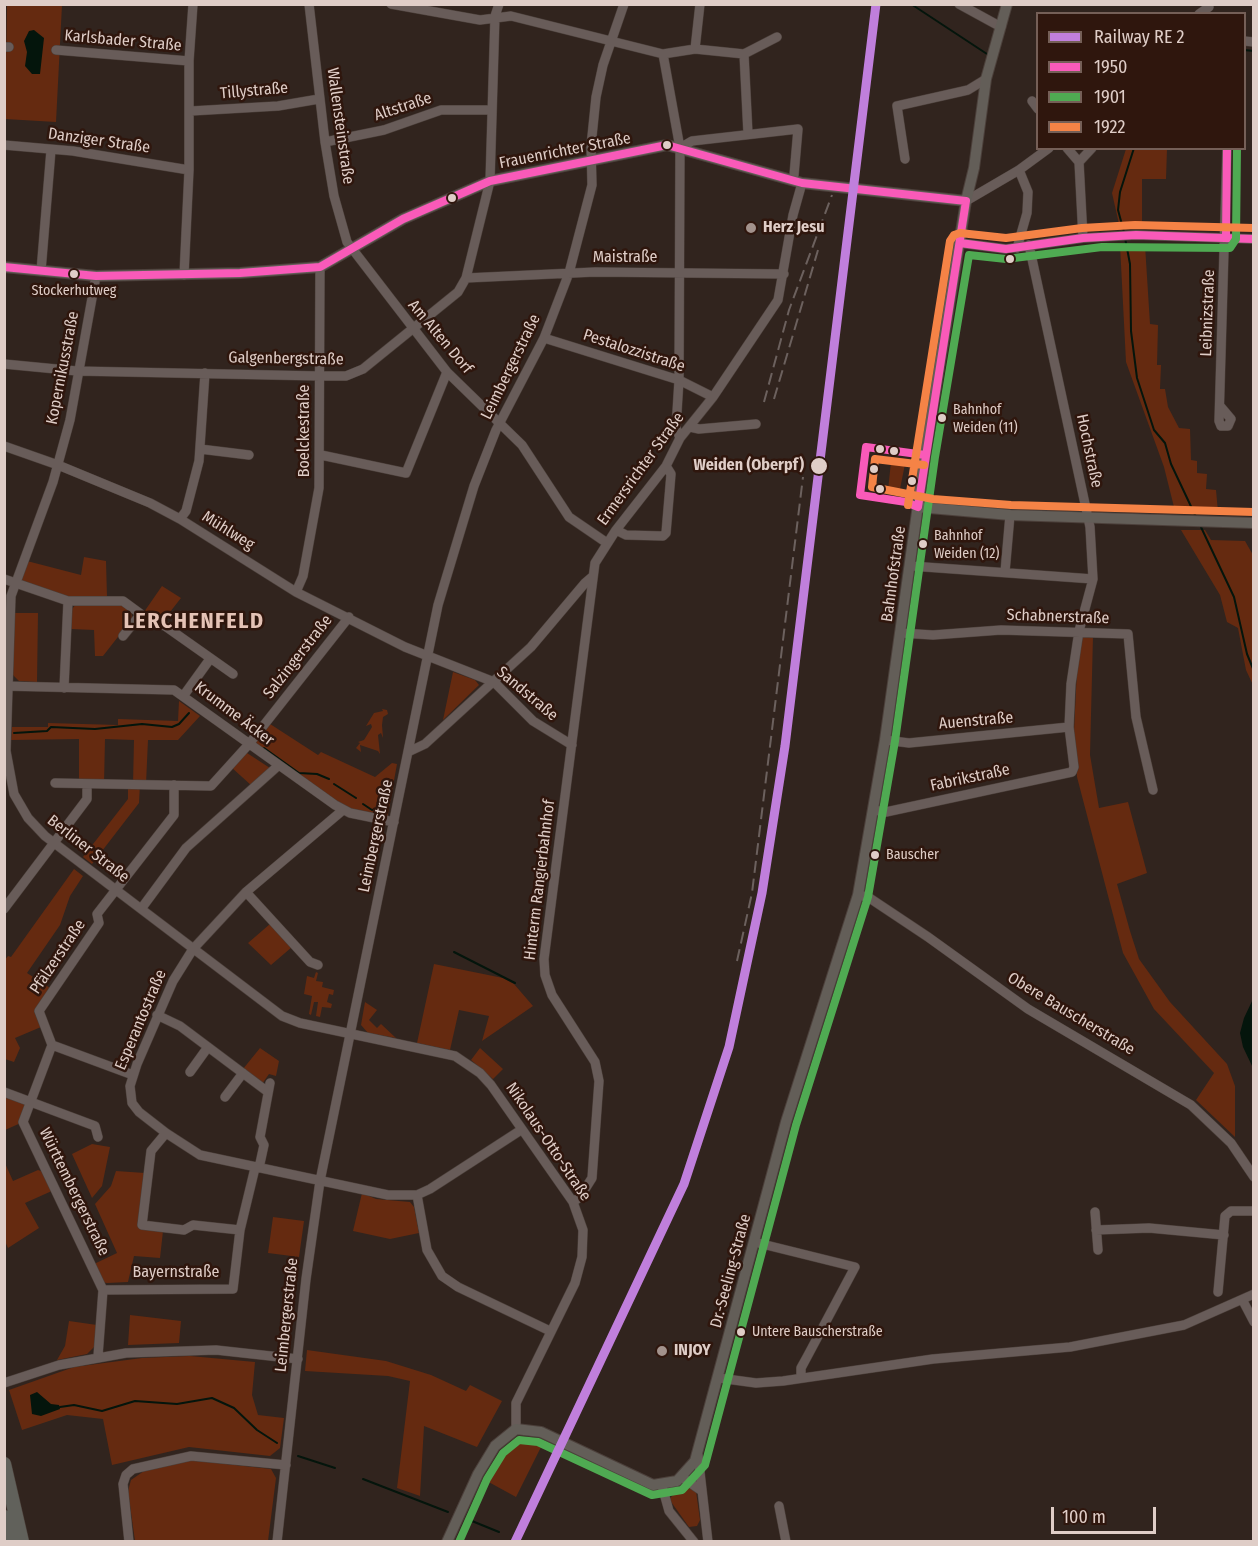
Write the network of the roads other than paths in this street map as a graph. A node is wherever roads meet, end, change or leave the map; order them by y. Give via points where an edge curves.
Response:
1 (193, 4) edge
2 (309, 4) edge
3 (391, 4) edge
4 (498, 4) edge
5 (624, 4) edge
6 (700, 4) edge
7 (959, 4) edge
8 (1007, 4) edge
9 (495, 16) junction
10 (1001, 27) junction
11 (777, 37) dead end
12 (611, 41) junction
13 (695, 49) junction
14 (56, 50) dead end
15 (663, 54) junction
16 (744, 54) junction
17 (189, 61) junction
18 (986, 79) junction
19 (319, 99) junction
20 (491, 110) junction
21 (191, 111) junction
22 (748, 134) junction
23 (325, 142) junction
24 (4, 145) edge
25 (680, 148) junction
26 (51, 150) junction
27 (1046, 150) edge
28 (1069, 150) edge
29 (1090, 150) edge
30 (1227, 150) edge
31 (904, 159) dead end
32 (592, 160) junction
33 (1078, 162) junction
34 (189, 170) junction
35 (1019, 170) junction
36 (798, 179) junction
37 (490, 181) junction
38 (966, 201) junction
39 (1083, 238) junction
40 (1226, 238) junction
41 (1254, 239) edge
42 (960, 243) junction
43 (1029, 246) junction
44 (1017, 248) junction
45 (351, 250) junction
46 (4, 267) edge
47 (320, 267) junction
48 (41, 271) junction
49 (569, 273) junction
50 (681, 273) junction
51 (784, 274) junction
52 (184, 275) junction
53 (96, 276) junction
54 (466, 278) junction
55 (411, 328) junction
56 (544, 338) junction
57 (4, 364) edge
58 (77, 371) junction
59 (447, 372) junction
60 (206, 373) junction
61 (320, 376) junction
62 (680, 380) junction
63 (713, 397) junction
64 (1220, 406) dead end
65 (500, 423) junction
66 (756, 424) dead end
67 (690, 427) junction
68 (680, 438) junction
69 (4, 446) edge
70 (200, 449) junction
71 (321, 454) junction
72 (249, 455) dead end
73 (58, 465) junction
74 (666, 466) junction
75 (918, 507) junction
76 (1010, 515) junction
77 (1088, 518) junction
78 (180, 519) junction
79 (1254, 523) edge
80 (616, 531) junction
81 (607, 543) junction
82 (911, 566) junction
83 (1005, 572) junction
84 (592, 578) junction
85 (4, 579) edge
86 (1093, 579) junction
87 (14, 582) junction
88 (296, 592) junction
89 (68, 601) junction
90 (140, 615) junction
91 (349, 617) junction
92 (1079, 631) junction
93 (901, 633) junction
94 (123, 636) dead end
95 (428, 656) junction
96 (210, 659) junction
97 (233, 674) dead end
98 (494, 682) junction
99 (6, 686) edge
100 (64, 688) junction
101 (184, 695) junction
102 (1069, 727) junction
103 (885, 740) junction
104 (249, 744) junction
105 (572, 746) junction
106 (408, 752) junction
107 (279, 765) junction
108 (1072, 772) joint
109 (54, 783) dead end
110 (87, 784) junction
111 (174, 785) junction
112 (1153, 790) dead end
113 (343, 810) junction
114 (873, 810) junction
115 (394, 822) junction
116 (54, 843) junction
117 (115, 890) junction
118 (246, 892) junction
119 (9, 895) edge
120 (858, 895) junction
121 (4, 909) edge
122 (141, 909) junction
123 (193, 949) junction
124 (318, 964) dead end
125 (157, 1015) junction
126 (348, 1034) junction
127 (52, 1045) junction
128 (208, 1047) junction
129 (190, 1072) dead end
130 (243, 1073) junction
131 (133, 1075) junction
132 (4, 1092) edge
133 (225, 1097) dead end
134 (31, 1102) junction
135 (520, 1130) junction
136 (166, 1133) junction
137 (98, 1137) dead end
138 (257, 1168) junction
139 (1254, 1177) edge
140 (320, 1181) junction
141 (417, 1195) junction
142 (573, 1202) junction
143 (1254, 1211) edge
144 (1095, 1212) dead end
145 (240, 1230) junction
146 (1096, 1230) junction
147 (1224, 1235) junction
148 (754, 1242) junction
149 (1098, 1250) dead end
150 (103, 1290) junction
151 (1218, 1292) dead end
152 (1254, 1294) edge
153 (1243, 1301) junction
154 (1254, 1322) edge
155 (550, 1331) junction
156 (98, 1356) junction
157 (298, 1359) junction
158 (718, 1378) junction
159 (801, 1378) junction
160 (4, 1383) edge
161 (516, 1429) junction
162 (697, 1453) junction
163 (4, 1464) edge
164 (286, 1464) junction
165 (682, 1478) junction
166 (662, 1486) junction
167 (702, 1491) junction
168 (779, 1506) dead end
169 (4, 1516) edge
170 (10, 1542) edge
171 (21, 1542) edge
172 (129, 1542) edge
173 (277, 1542) edge
174 (447, 1542) edge
175 (694, 1542) edge
176 (708, 1542) edge
177 (786, 1542) edge

1 - 17 street
2 - 19 street, Wallensteinstraße
3 - 9 street via 480,20
4 - 9 street, Galgenbergstraße
5 - 12 street, Leimbergerstraße
6 - 13 street
7 - 10 street
8 - 10 main road, Bahnhofstraße
9 - 12 street via 510,16
9 - 20 street, Galgenbergstraße
10 - 18 main road, Bahnhofstraße
11 - 16 street
12 - 15 street
12 - 32 street, Leimbergerstraße via 596,97
13 - 15 street
13 - 16 street
14 - 17 street, Karlsbader Straße
15 - 25 street
16 - 22 street
17 - 21 street
18 - 31 street via 968,90 897,106
18 - 38 main road, Bahnhofstraße
19 - 21 street, Tillystraße via 278,106
19 - 23 street, Wallensteinstraße
20 - 23 street, Altstraße via 441,110 384,130
20 - 37 street, Galgenbergstraße
21 - 34 street
22 - 25 street via 692,141
22 - 36 street, Ermersrichter Straße via 798,129
23 - 45 street, Wallensteinstraße via 340,222
24 - 26 street, Danziger Straße
25 - 32 main road, Frauenrichter Straße via 667,145
25 - 36 main road, Frauenrichter Straße
25 - 50 street
26 - 34 street, Danziger Straße
26 - 48 street
27 - 35 street
28 - 33 street
29 - 33 street
30 - 40 street, Leibnizstraße
32 - 37 main road, Frauenrichter Straße
32 - 49 street, Leimbergerstraße via 589,201
33 - 39 street
34 - 52 street
35 - 38 street
35 - 44 street via 1028,203
36 - 38 main road, Frauenrichter Straße
36 - 51 street, Ermersrichter Straße
37 - 45 main road, Frauenrichter Straße via 403,219
37 - 54 street, Galgenbergstraße
38 - 42 main road, Bahnhofstraße
39 - 40 street
39 - 43 street
40 - 41 street
40 - 64 street, Leibnizstraße
42 - 44 street
42 - 75 main road, Bahnhofstraße
43 - 44 street
43 - 77 street, Hochstraße
45 - 47 main road, Frauenrichter Straße
45 - 55 street, Am Alten Dorf
46 - 48 main road, Frauenrichter Straße
47 - 52 main road, Frauenrichter Straße
47 - 61 street, Boelckestraße
48 - 53 main road, Frauenrichter Straße
49 - 50 street, Maistraße
49 - 54 street, Maistraße
49 - 56 street, Leimbergerstraße
50 - 51 street, Maistraße
50 - 62 street
51 - 63 street, Ermersrichter Straße via 778,300
52 - 53 main road, Frauenrichter Straße
53 - 58 street, Kopernikusstraße
54 - 55 street, Galgenbergstraße via 458,292
55 - 59 street, Am Alten Dorf
55 - 61 street, Galgenbergstraße via 355,374
56 - 62 street, Pestalozzistraße
56 - 65 street, Leimbergerstraße
57 - 58 street, Galgenbergstraße
58 - 60 street, Galgenbergstraße
58 - 73 street, Kopernikusstraße
59 - 65 street, Am Alten Dorf
59 - 71 street via 406,473
60 - 61 street, Galgenbergstraße
60 - 70 street
61 - 71 street, Boelckestraße
62 - 63 street, Pestalozzistraße
62 - 68 street via 676,428
63 - 67 street, Ermersrichter Straße
65 - 81 street, Am Alten Dorf via 530,456 569,517
65 - 95 street, Leimbergerstraße via 452,552
66 - 67 street
67 - 68 street, Ermersrichter Straße
68 - 74 street, Ermersrichter Straße
69 - 73 street, Mühlweg
70 - 72 street
70 - 78 street via 195,481
71 - 88 street, Boelckestraße via 313,530
73 - 78 street, Mühlweg
73 - 87 street, Berliner Straße
74 - 80 street, Ermersrichter Straße
74 - 80 street via 671,474 666,533 626,535
75 - 76 main road
75 - 82 main road, Bahnhofstraße
76 - 77 main road
76 - 83 street
77 - 79 main road
77 - 86 street, Hochstraße
78 - 88 street, Mühlweg
80 - 81 street, Ermersrichter Straße
81 - 84 street, Ermersrichter Straße via 595,563
82 - 83 street
82 - 93 main road, Bahnhofstraße
83 - 86 street
84 - 98 street, Ermersrichter Straße
84 - 105 street, Hinterm Rangierbahnhof
85 - 87 street
86 - 92 street, Hochstraße
87 - 89 street
87 - 99 street, Berliner Straße
88 - 91 street, Mühlweg
89 - 90 street via 123,601
89 - 100 street
90 - 94 street
90 - 96 street via 165,626
91 - 95 street, Mühlweg
91 - 104 street, Salzingerstraße
92 - 93 street, Schabnerstraße
92 - 102 street, Hochstraße
92 - 112 street, Schabnerstraße via 1128,634 1136,717
93 - 103 main road, Bahnhofstraße
95 - 98 street, Sandstraße
95 - 106 street, Leimbergerstraße
96 - 97 street
96 - 101 street
98 - 105 street, Sandstraße via 533,721
98 - 106 street, Ermersrichter Straße via 425,744
99 - 100 street, Krumme Äcker
99 - 116 street, Berliner Straße via 6,760 11,785 28,818
100 - 101 street, Krumme Äcker via 165,688
101 - 104 street, Krumme Äcker
102 - 103 street, Auenstraße via 909,742
102 - 108 street, Hochstraße
103 - 114 main road, Bahnhofstraße
104 - 107 street, Krumme Äcker
104 - 111 street, Salzingerstraße via 211,786
105 - 142 street, Hinterm Rangierbahnhof via 544,975 552,995 595,1062 599,1081 592,1178
106 - 115 street, Leimbergerstraße
107 - 113 street, Krumme Äcker
107 - 122 street via 186,848
108 - 114 street, Fabrikstraße via 886,812
109 - 110 street, Salzingerstraße
110 - 111 street, Salzingerstraße
110 - 116 street via 87,799
111 - 117 street via 174,815
113 - 115 street, Krumme Äcker
113 - 118 street, Esperantostraße
114 - 120 main road, Bahnhofstraße
115 - 126 street, Leimbergerstraße
116 - 117 street, Berliner Straße
116 - 119 street
117 - 122 street, Berliner Straße
117 - 127 street, Pfälzerstraße via 97,914 99,922 39,1011
118 - 123 street, Esperantostraße
118 - 124 street via 310,962
119 - 121 street
120 - 139 street, Obere Bauscherstraße via 868,897 1028,1009 1191,1105 1231,1143
120 - 148 main road, Dr.-Seeling-Straße via 786,1122
122 - 123 street, Berliner Straße
123 - 125 street, Esperantostraße
123 - 126 street, Berliner Straße via 282,1016
125 - 128 street, Bayernstraße
125 - 131 street, Esperantostraße
126 - 135 street, Nikolaus-Otto-Straße via 455,1056 491,1085
126 - 140 street, Leimbergerstraße
127 - 131 street
127 - 134 street, Württembergerstraße
128 - 129 street
128 - 130 street, Bayernstraße
130 - 133 street
130 - 138 street, Bayernstraße via 269,1088 260,1137 264,1145
131 - 136 street, Esperantostraße via 132,1103
132 - 134 street
134 - 137 street via 95,1126
134 - 150 street, Württembergerstraße via 23,1122
135 - 141 street via 445,1182
135 - 142 street, Nikolaus-Otto-Straße
136 - 138 street, Esperantostraße via 200,1155
136 - 145 street via 151,1151 142,1225
138 - 140 street, Esperantostraße
138 - 145 street, Bayernstraße
140 - 141 street, Esperantostraße via 388,1195
140 - 157 street, Leimbergerstraße
141 - 155 street via 427,1250 442,1276
142 - 155 street, Nikolaus-Otto-Straße via 583,1230 582,1257
143 - 147 street via 1228,1212
144 - 146 street
145 - 150 street, Bayernstraße via 233,1289
146 - 147 street via 1149,1228
146 - 149 street
147 - 151 street
148 - 158 main road, Dr.-Seeling-Straße
148 - 159 street via 855,1267 804,1362
150 - 156 street, Württembergerstraße
152 - 153 street
153 - 154 street
153 - 159 street via 1203,1319 1158,1332 1070,1347 933,1359
155 - 161 street, Nikolaus-Otto-Straße via 516,1403
156 - 157 street via 199,1350
156 - 160 street
157 - 164 street, Leimbergerstraße
158 - 159 street via 756,1383
158 - 162 main road, Dr.-Seeling-Straße
161 - 166 main road via 542,1432 644,1483
161 - 174 main road via 495,1446
162 - 165 main road, Dr.-Seeling-Straße
162 - 167 street
163 - 171 highway
164 - 172 street via 191,1456 134,1469 125,1476 123,1484
164 - 173 street, Leimbergerstraße
165 - 166 main road
165 - 167 street
166 - 175 street via 669,1511
167 - 176 street
168 - 177 street
169 - 170 highway

